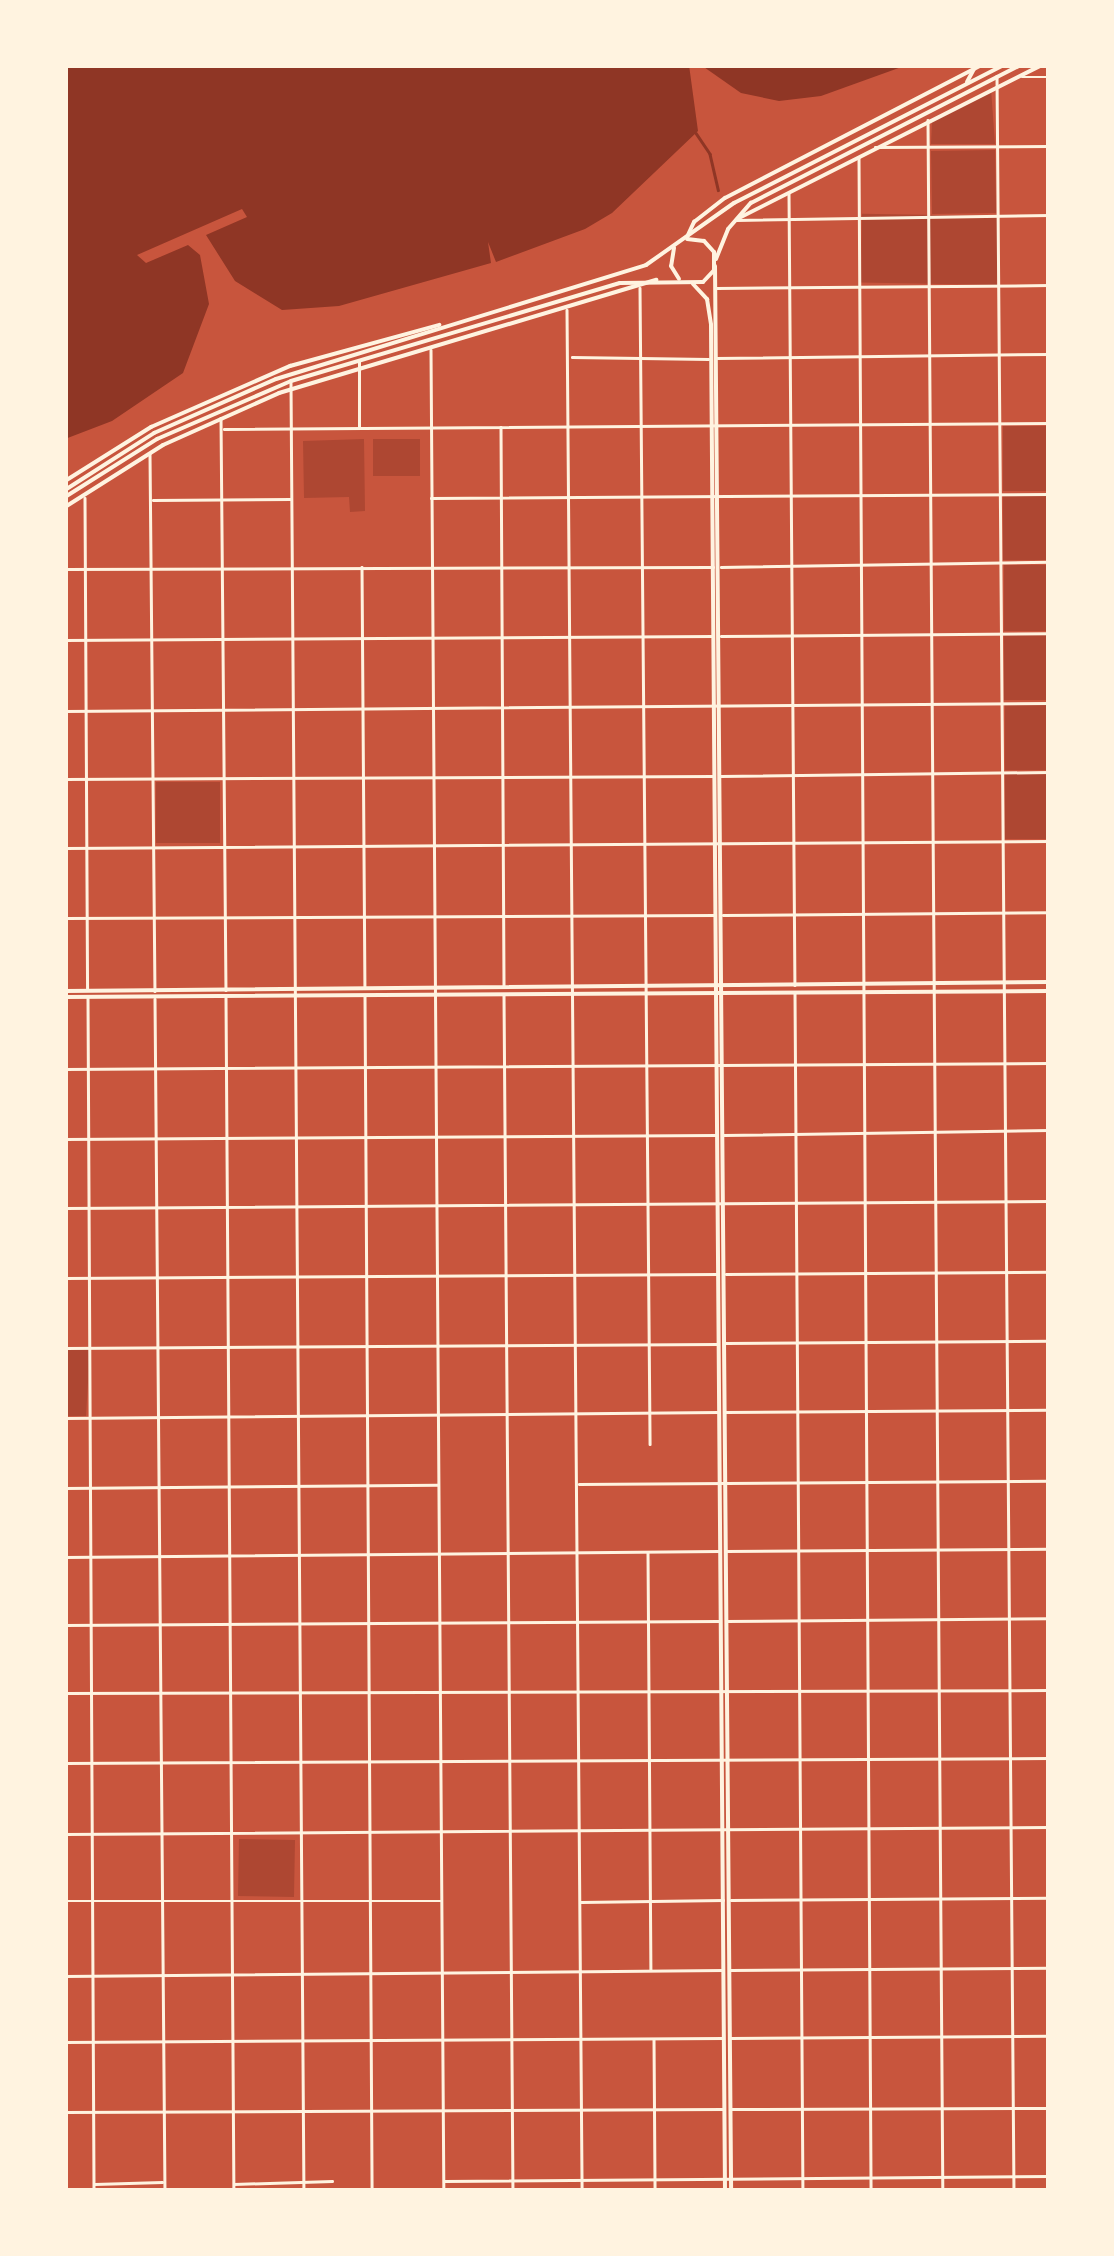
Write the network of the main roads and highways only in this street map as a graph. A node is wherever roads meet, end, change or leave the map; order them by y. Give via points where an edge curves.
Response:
1 (982, 65) edge
2 (1021, 65) edge
3 (1042, 65) edge
4 (999, 66) edge
5 (974, 69) junction
6 (966, 82) junction
7 (734, 220) junction
8 (685, 238) junction
9 (678, 244) junction
10 (716, 263) junction
11 (656, 280) junction
12 (684, 282) junction
13 (693, 284) junction
14 (439, 326) junction
15 (714, 359) junction
16 (291, 377) junction
17 (65, 481) edge
18 (65, 490) edge
19 (715, 496) junction
20 (65, 498) edge
21 (65, 507) edge
22 (716, 567) junction
23 (718, 776) junction
24 (718, 845) junction
25 (1049, 982) edge
26 (716, 984) junction
27 (723, 984) junction
28 (435, 991) junction
29 (1049, 991) edge
30 (65, 994) edge
31 (719, 994) junction
32 (728, 2191) edge

1 - 5 main road
2 - 7 main road via 757,199
3 - 7 main road
4 - 6 main road
5 - 6 main road
5 - 8 main road via 724,198
6 - 8 main road via 734,203
7 - 10 main road
8 - 9 main road
8 - 10 main road via 704,241
9 - 12 main road via 671,266
9 - 14 main road via 635,269
10 - 13 main road
10 - 15 main road
11 - 12 main road
11 - 16 main road via 620,283
11 - 21 main road via 291,389 150,452
12 - 13 main road
13 - 15 main road via 710,308
14 - 16 main road
14 - 17 main road via 290,366 164,420
15 - 19 main road
15 - 19 main road
16 - 18 main road via 154,434
16 - 20 main road via 157,439
19 - 22 main road
22 - 23 main road
22 - 23 main road
23 - 24 main road
24 - 26 main road
24 - 27 main road
25 - 27 main road
26 - 27 main road
26 - 28 main road
26 - 31 main road
27 - 31 main road
28 - 30 main road
28 - 31 main road
29 - 31 main road
31 - 32 main road

